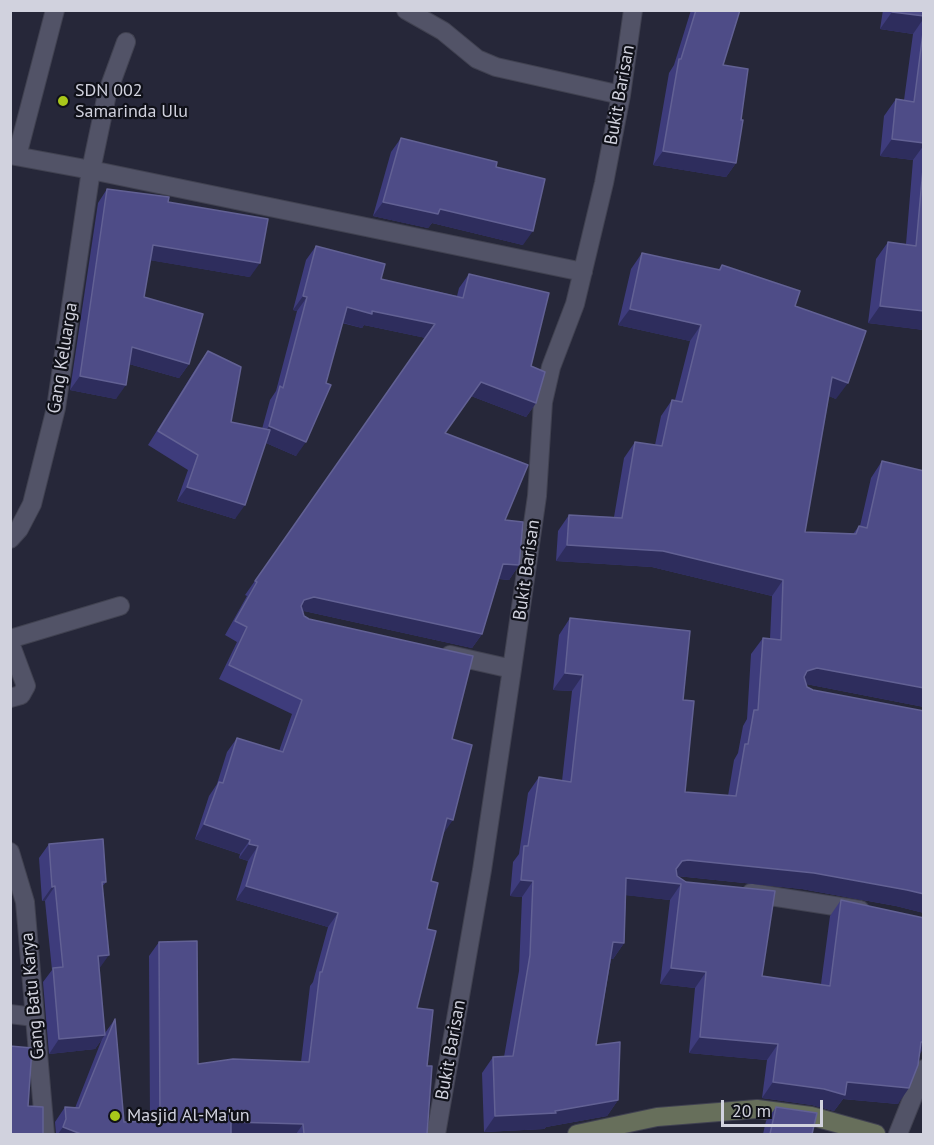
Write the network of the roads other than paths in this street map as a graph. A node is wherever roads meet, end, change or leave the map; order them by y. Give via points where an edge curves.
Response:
1 (55, 10) edge
2 (406, 10) edge
3 (633, 10) edge
4 (126, 42) dead end
5 (621, 95) junction
6 (14, 156) edge
7 (91, 170) junction
8 (583, 272) junction
9 (10, 538) edge
10 (120, 606) dead end
11 (10, 641) edge
12 (431, 650) edge
13 (512, 669) junction
14 (10, 698) edge
15 (12, 857) edge
16 (730, 892) edge
17 (882, 913) edge
18 (10, 1014) edge
19 (34, 1017) junction
20 (924, 1069) edge
21 (45, 1134) edge
22 (436, 1134) edge
23 (577, 1134) edge
24 (876, 1134) edge
25 (898, 1134) edge

1 - 6 street
2 - 5 street via 477,59 496,67
3 - 5 street, Bukit Barisan
4 - 7 street, Gang Keluarga via 107,94
5 - 8 street, Bukit Barisan
6 - 7 street
7 - 8 street
7 - 9 street, Gang Keluarga via 57,408 32,504
8 - 13 street, Bukit Barisan via 543,402 537,496
10 - 11 street
11 - 14 street via 26,686 21,695
12 - 13 street
13 - 22 street, Bukit Barisan
15 - 19 street, Gang Batu Karya via 25,902
16 - 17 street
18 - 19 street
19 - 21 street, Gang Batu Karya
20 - 25 street
23 - 24 street via 657,1117 757,1110 811,1116

